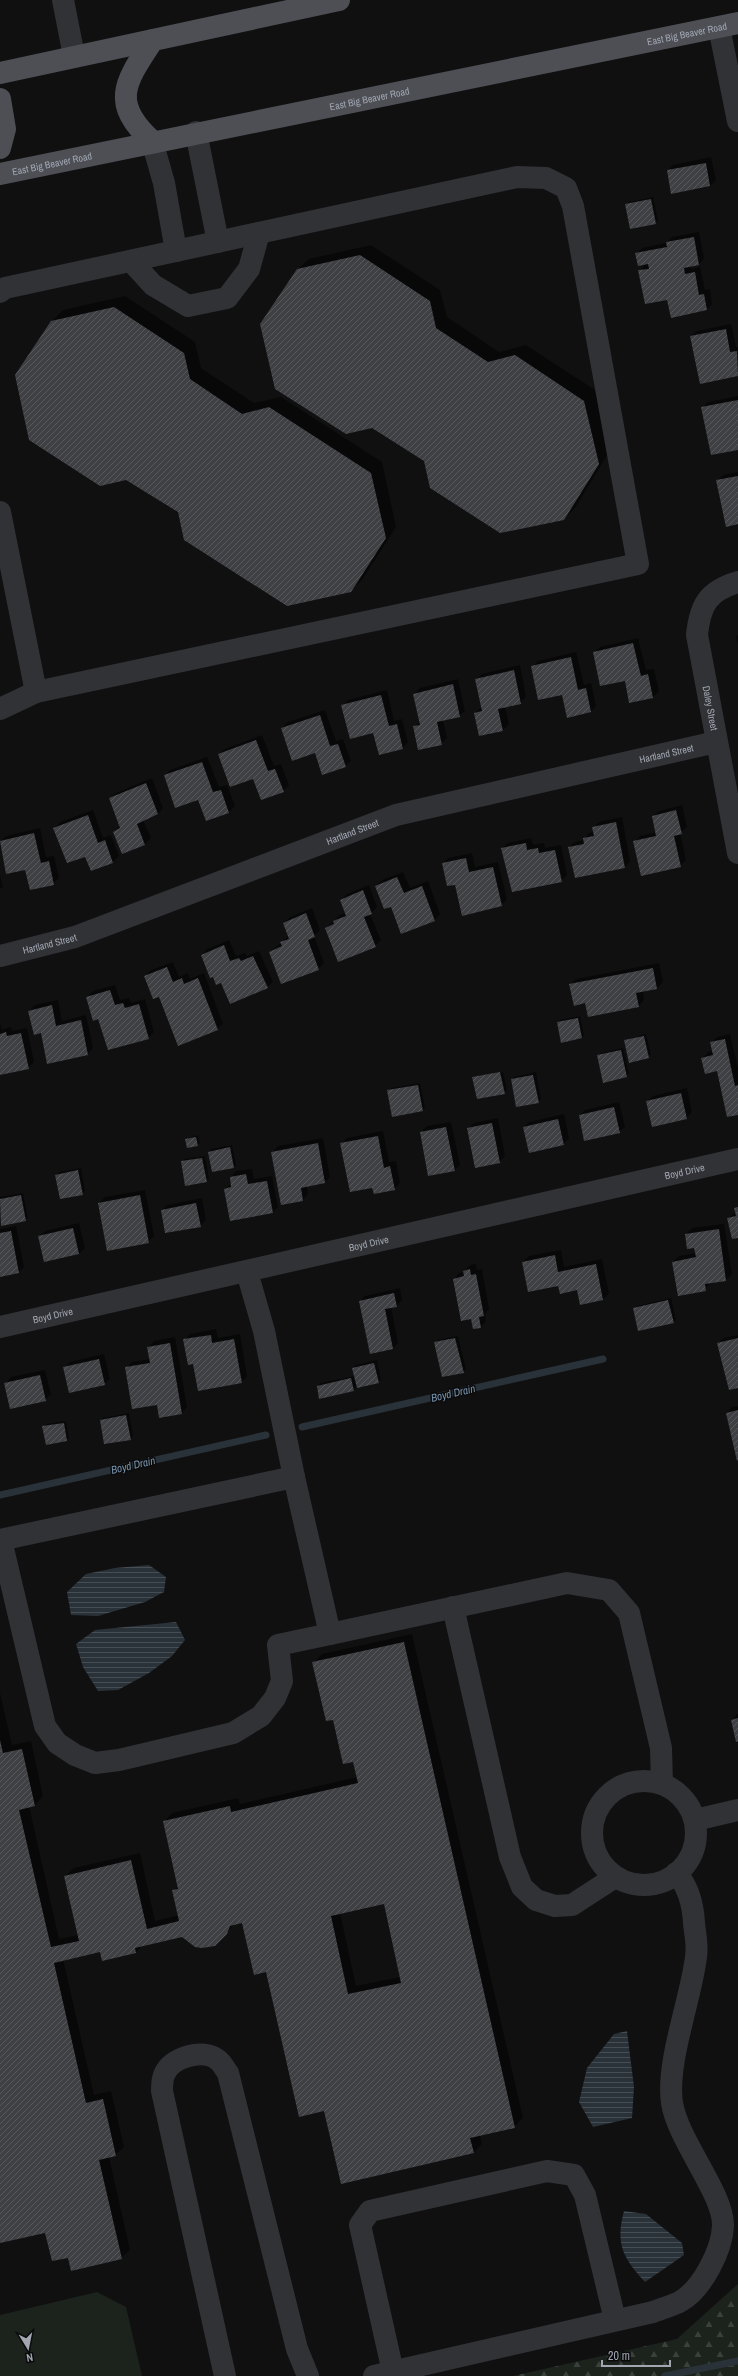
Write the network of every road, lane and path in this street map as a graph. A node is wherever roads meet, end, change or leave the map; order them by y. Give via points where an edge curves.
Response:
1 (63, 0) edge
2 (333, 1) edge
3 (728, 25) edge
4 (153, 40) junction
5 (74, 56) junction
6 (0, 73) edge
7 (0, 99) edge
8 (738, 121) edge
9 (196, 132) junction
10 (152, 141) junction
11 (0, 148) edge
12 (0, 174) edge
13 (259, 233) junction
14 (218, 242) junction
15 (176, 251) junction
16 (131, 261) junction
17 (0, 292) edge
18 (0, 512) edge
19 (738, 582) edge
20 (36, 692) junction
21 (0, 709) edge
22 (716, 742) junction
23 (738, 853) edge
24 (0, 956) edge
25 (738, 1159) edge
26 (247, 1272) junction
27 (0, 1327) edge
28 (294, 1477) junction
29 (1, 1540) edge
30 (453, 1608) junction
31 (330, 1634) junction
32 (662, 1784) junction
33 (738, 1810) edge
34 (695, 1820) junction
35 (676, 1873) junction
36 (615, 1877) junction
37 (615, 2320) junction
38 (383, 2374) edge
39 (225, 2376) edge
40 (308, 2376) edge

1 - 5 street
2 - 4 main road
3 - 8 street
3 - 9 main road, East Big Beaver Road
4 - 5 main road
4 - 10 main road via 133,72 126,91 126,105 131,117
5 - 6 main road
7 - 11 main road via 5,129
9 - 10 main road, East Big Beaver Road
9 - 14 street
10 - 12 main road, East Big Beaver Road
10 - 15 street via 164,183
13 - 14 street
13 - 16 street via 249,268 227,298 188,306 153,285
13 - 20 street via 517,177 546,178 566,188 573,206 638,564
14 - 15 street
15 - 16 street
16 - 17 street via 5,288
18 - 20 street
19 - 22 street, Daley Street via 713,594 704,603 699,615 697,635
20 - 21 street
22 - 23 street, Daley Street
22 - 24 street, Hartland Street via 396,815 75,937
25 - 26 street, Boyd Drive
26 - 27 street, Boyd Drive
26 - 28 street via 264,1331
28 - 29 street
28 - 31 street
29 - 31 street via 45,1726 57,1743 75,1755 95,1763 119,1760 232,1733 261,1716 275,1698 282,1681 278,1645
30 - 31 street
30 - 32 street via 567,1583 608,1590 628,1613 660,1748
30 - 36 street via 510,1857 522,1887 536,1900 555,1906 572,1905
32 - 34 street via 677,1792 688,1805
32 - 36 street via 646,1781 620,1787 603,1801 595,1815 591,1832 594,1849 602,1865
33 - 34 street
34 - 35 street via 696,1838 692,1855
35 - 36 street via 667,1880 650,1885 632,1884
35 - 37 street via 686,1884 693,1912 697,1955 673,2064 672,2103 684,2138 716,2201 723,2225 718,2246 702,2281 681,2300 653,2312
37 - 38 street
37 - 38 street via 585,2195 574,2175 547,2171 370,2211 360,2225
39 - 40 street via 162,2091 164,2075 171,2065 183,2058 197,2055 219,2060 228,2073 297,2349

